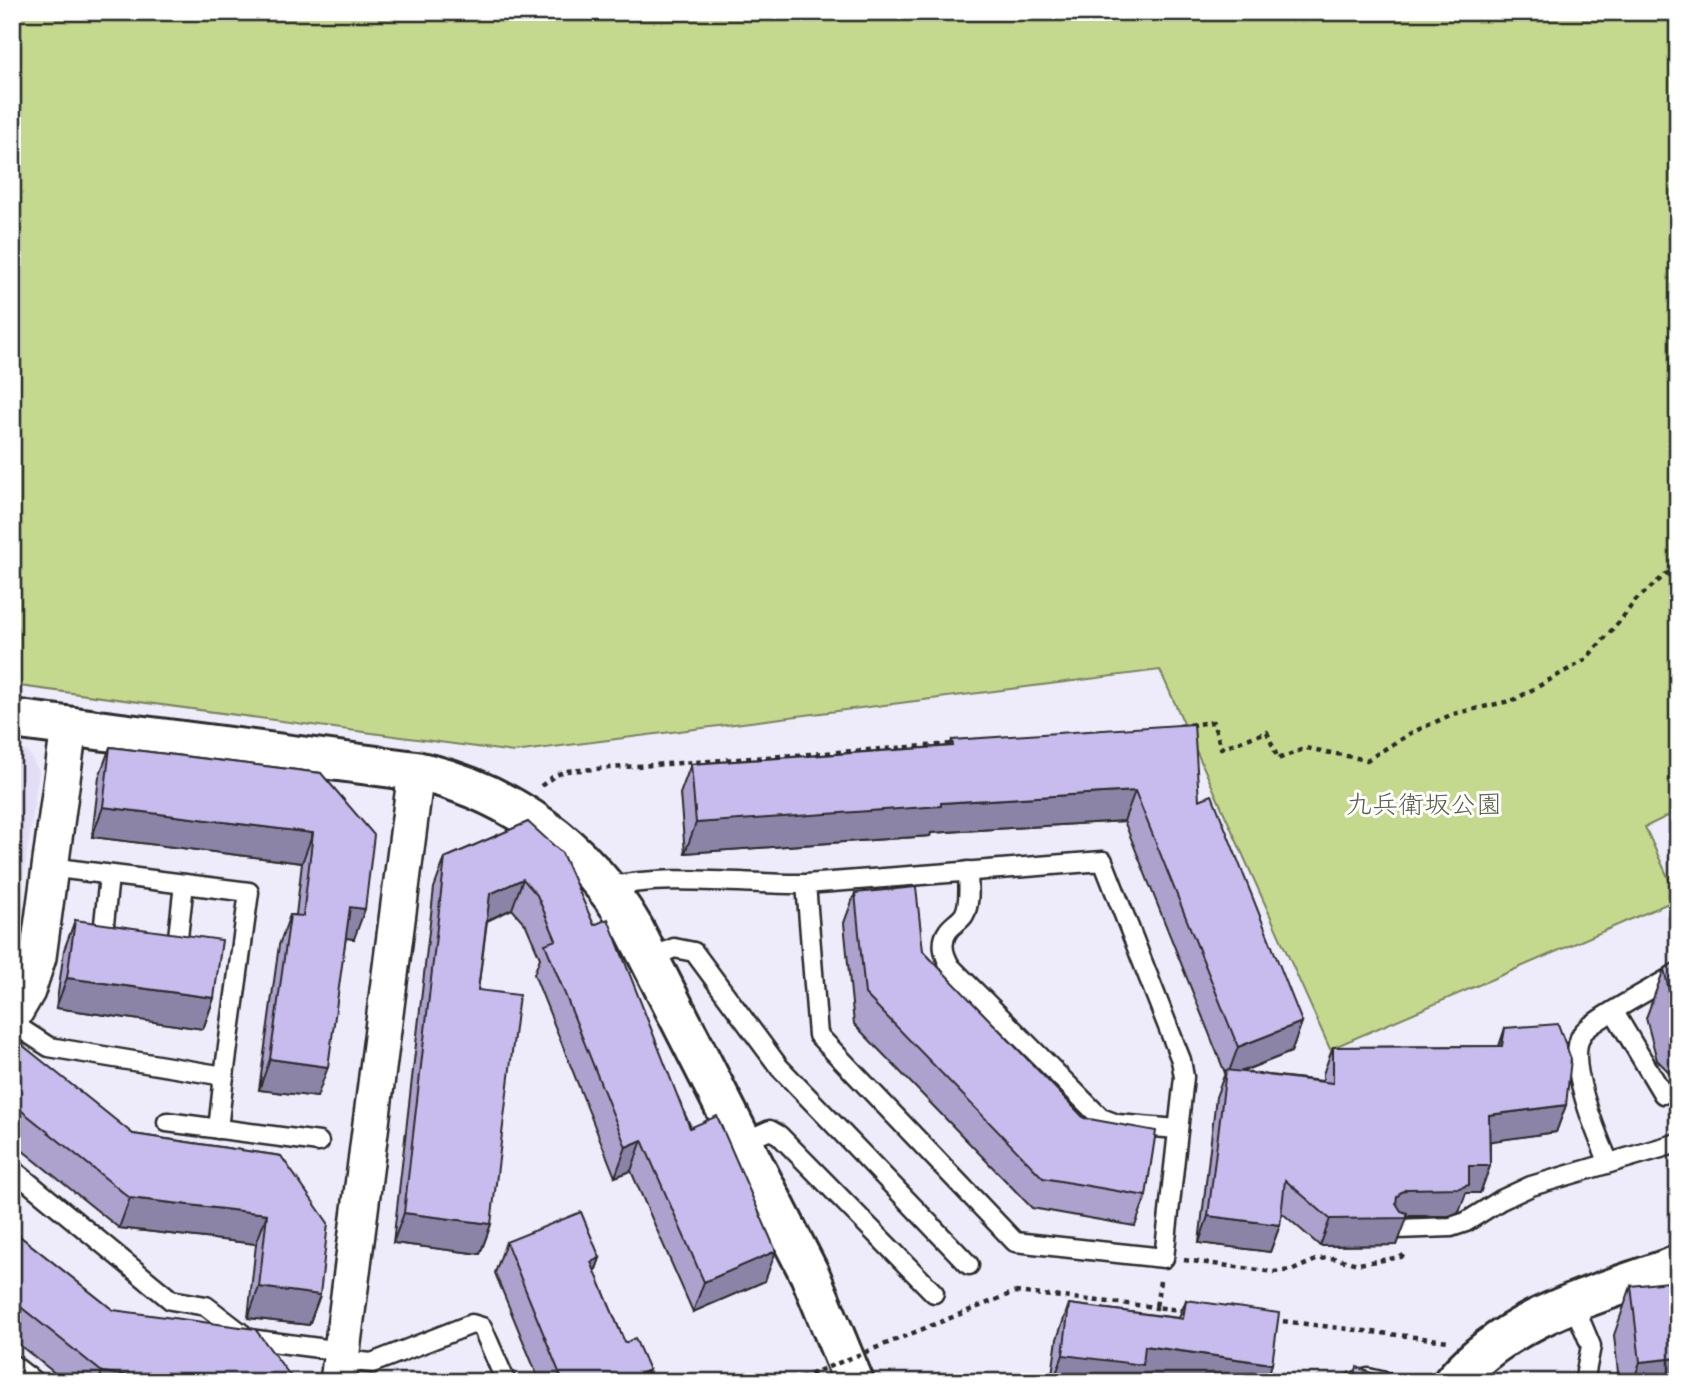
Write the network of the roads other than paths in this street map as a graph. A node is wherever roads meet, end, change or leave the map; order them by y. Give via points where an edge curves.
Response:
1 (12, 719) edge
2 (69, 727) junction
3 (416, 771) junction
4 (49, 867) junction
5 (968, 871) junction
6 (109, 876) junction
7 (184, 884) junction
8 (806, 884) junction
9 (607, 887) junction
10 (104, 924) edge
11 (178, 937) edge
12 (649, 959) junction
13 (1678, 973) edge
14 (1614, 1012) junction
15 (12, 1017) edge
16 (12, 1023) edge
17 (224, 1076) junction
18 (1663, 1094) dead end
19 (167, 1122) dead end
20 (218, 1129) junction
21 (1178, 1129) junction
22 (319, 1142) dead end
23 (743, 1142) junction
24 (1678, 1143) edge
25 (1609, 1163) junction
26 (12, 1169) edge
27 (1397, 1229) edge
28 (969, 1265) dead end
29 (1678, 1265) edge
30 (934, 1293) dead end
31 (1573, 1303) junction
32 (340, 1364) edge
33 (13, 1365) edge
34 (35, 1382) edge
35 (506, 1382) edge
36 (853, 1382) edge
37 (1354, 1382) edge
38 (1385, 1382) edge
39 (1453, 1382) edge
40 (1584, 1382) edge

1 - 2 street
2 - 3 street
2 - 4 street
3 - 9 street via 459,783 522,813 565,845
3 - 32 street
4 - 6 lane
4 - 15 street via 34,975
5 - 8 lane
5 - 21 lane via 964,915 944,942 944,955 951,967 1101,1118 1117,1124
5 - 21 lane via 1103,861 1181,1060 1184,1077
6 - 7 lane
6 - 10 lane
7 - 11 lane
7 - 17 lane via 249,892
8 - 9 lane via 665,879
8 - 21 lane via 818,1035 1015,1242 1164,1258
9 - 12 street
12 - 23 street
12 - 28 lane via 674,948 694,952 779,1067
13 - 14 lane
14 - 18 lane
14 - 25 lane via 1587,1027 1577,1050 1584,1095
16 - 17 lane via 49,1047
17 - 20 lane
19 - 20 lane
20 - 22 lane
23 - 30 lane via 770,1130 779,1135
23 - 36 street via 810,1275
24 - 25 lane
25 - 27 lane via 1531,1186 1451,1227
26 - 32 lane via 171,1300 206,1306 249,1339
29 - 31 street
31 - 39 street via 1511,1331
31 - 40 lane via 1591,1346
32 - 35 lane via 372,1363 472,1324 487,1334
33 - 34 lane
37 - 38 lane via 1368,1378

